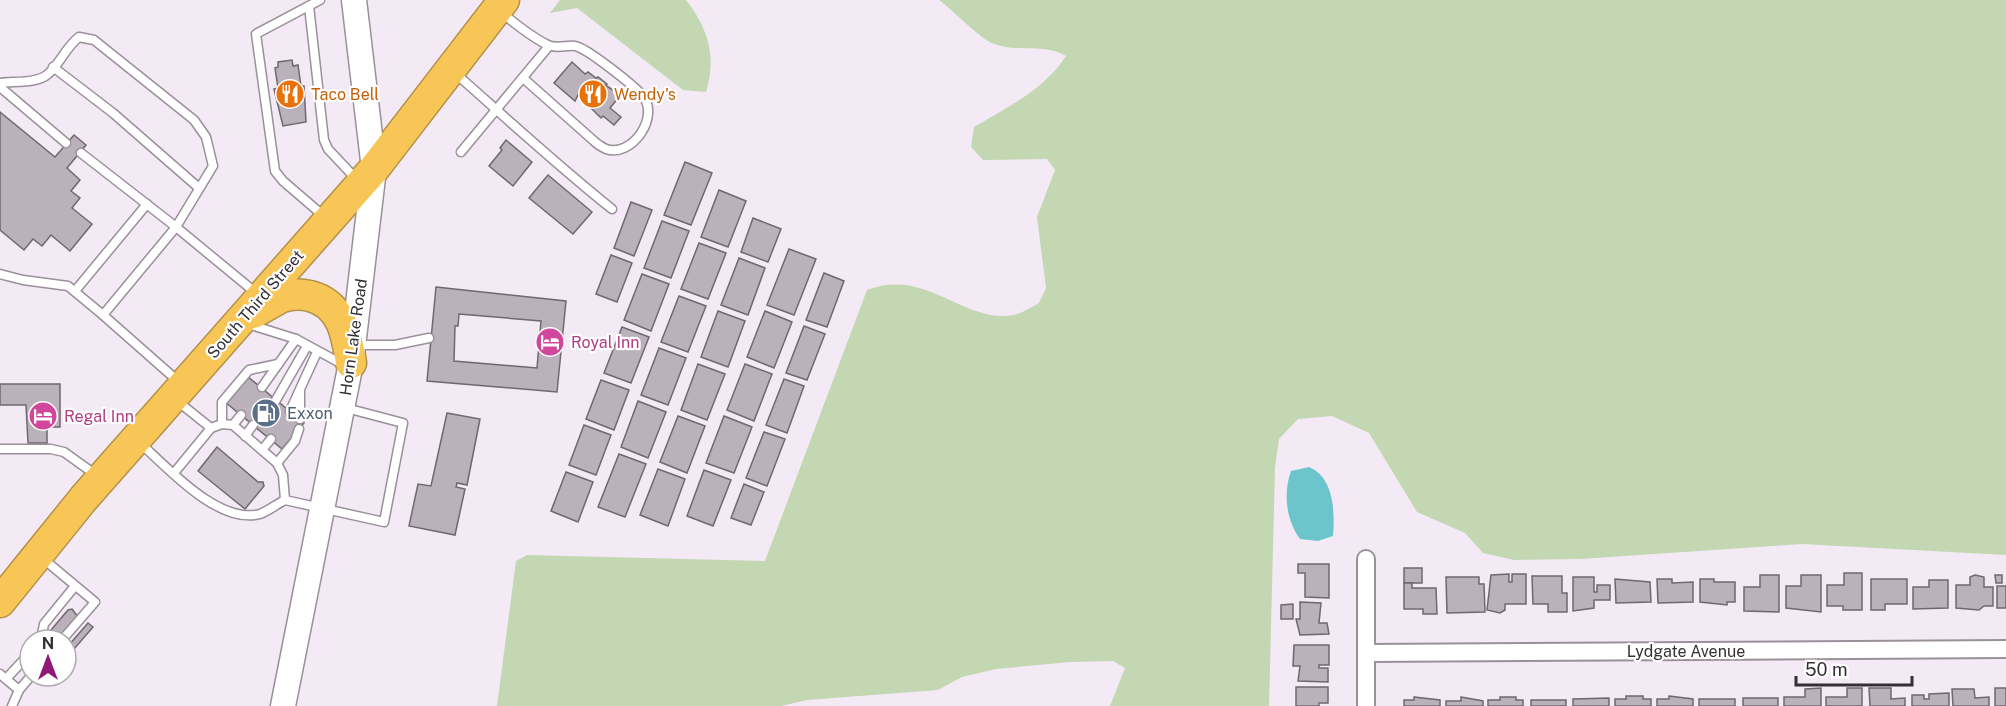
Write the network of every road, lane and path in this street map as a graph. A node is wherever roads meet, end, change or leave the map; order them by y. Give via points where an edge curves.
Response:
1 (320, 0) edge
2 (354, 0) edge
3 (500, 5) edge
4 (309, 6) junction
5 (549, 46) junction
6 (53, 67) junction
7 (450, 69) junction
8 (523, 78) junction
9 (0, 85) edge
10 (497, 108) junction
11 (66, 143) dead end
12 (461, 152) dead end
13 (81, 153) dead end
14 (367, 176) junction
15 (199, 188) junction
16 (147, 204) junction
17 (612, 209) dead end
18 (328, 220) junction
19 (176, 226) junction
20 (0, 274) edge
21 (75, 291) junction
22 (248, 312) junction
23 (103, 315) junction
24 (429, 338) dead end
25 (296, 339) junction
26 (307, 346) junction
27 (317, 352) junction
28 (352, 358) junction
29 (278, 364) junction
30 (262, 387) dead end
31 (300, 389) junction
32 (179, 392) junction
33 (276, 400) dead end
34 (343, 407) junction
35 (290, 411) dead end
36 (241, 415) dead end
37 (222, 424) junction
38 (233, 425) junction
39 (254, 425) dead end
40 (212, 428) junction
41 (245, 436) junction
42 (136, 439) junction
43 (271, 439) dead end
44 (0, 449) edge
45 (262, 450) junction
46 (277, 463) junction
47 (174, 473) junction
48 (102, 478) junction
49 (285, 500) junction
50 (323, 509) junction
51 (38, 555) junction
52 (1366, 559) dead end
53 (75, 586) junction
54 (0, 602) edge
55 (43, 628) edge
56 (72, 628) edge
57 (2006, 649) edge
58 (1366, 653) junction
59 (18, 664) edge
60 (3, 677) edge
61 (19, 690) joint
62 (12, 706) edge
63 (283, 706) edge
64 (1366, 706) edge

1 - 4 lane
2 - 14 main road, Horn Lake Road
3 - 5 lane
3 - 7 highway, South Third Street
4 - 14 lane via 324,140 328,149
4 - 18 lane via 256,34 275,171
5 - 8 lane
5 - 8 lane via 577,46 612,69 649,104 651,114 646,125 622,148 607,150
6 - 9 lane via 41,78
6 - 15 lane
6 - 15 lane via 79,37 94,40 194,120 206,137 213,166
7 - 10 lane
7 - 14 highway, South Third Street
8 - 10 lane
9 - 11 lane
10 - 12 lane
10 - 17 lane via 535,147
13 - 16 lane
14 - 18 highway, South Third Street
14 - 28 main road, Horn Lake Road
15 - 19 lane
16 - 19 lane
16 - 21 lane
18 - 22 highway, South Third Street
19 - 22 lane
19 - 23 lane
20 - 21 lane via 68,286
21 - 23 lane
22 - 25 lane
22 - 28 highway via 297,294 322,299 342,322
22 - 32 highway, South Third Street
23 - 32 lane
24 - 28 lane
25 - 26 lane
25 - 29 lane
26 - 27 lane
26 - 33 lane
27 - 28 lane
27 - 31 lane
28 - 34 main road, Horn Lake Road
29 - 30 lane
29 - 37 lane via 249,370 222,402
31 - 35 lane
31 - 46 lane via 300,424 295,441
32 - 40 lane
32 - 42 highway, South Third Street
34 - 50 main road, Horn Lake Road
34 - 50 lane via 403,423 395,467 384,522
36 - 38 lane
37 - 38 lane
37 - 40 lane
38 - 41 lane
39 - 41 lane
40 - 47 lane
41 - 45 lane
42 - 47 lane
42 - 48 highway, South Third Street
43 - 45 lane
44 - 48 lane via 51,448 64,452
45 - 46 lane
46 - 49 lane via 283,475
47 - 49 lane via 212,506 246,515 261,514
48 - 51 highway, South Third Street
49 - 50 lane
50 - 63 main road, Horn Lake Road
51 - 53 lane
51 - 54 highway, South Third Street
52 - 58 street
53 - 55 lane
53 - 56 lane via 95,602
57 - 58 street, Lydgate Avenue
58 - 64 street
59 - 60 lane
60 - 61 lane
61 - 62 lane

